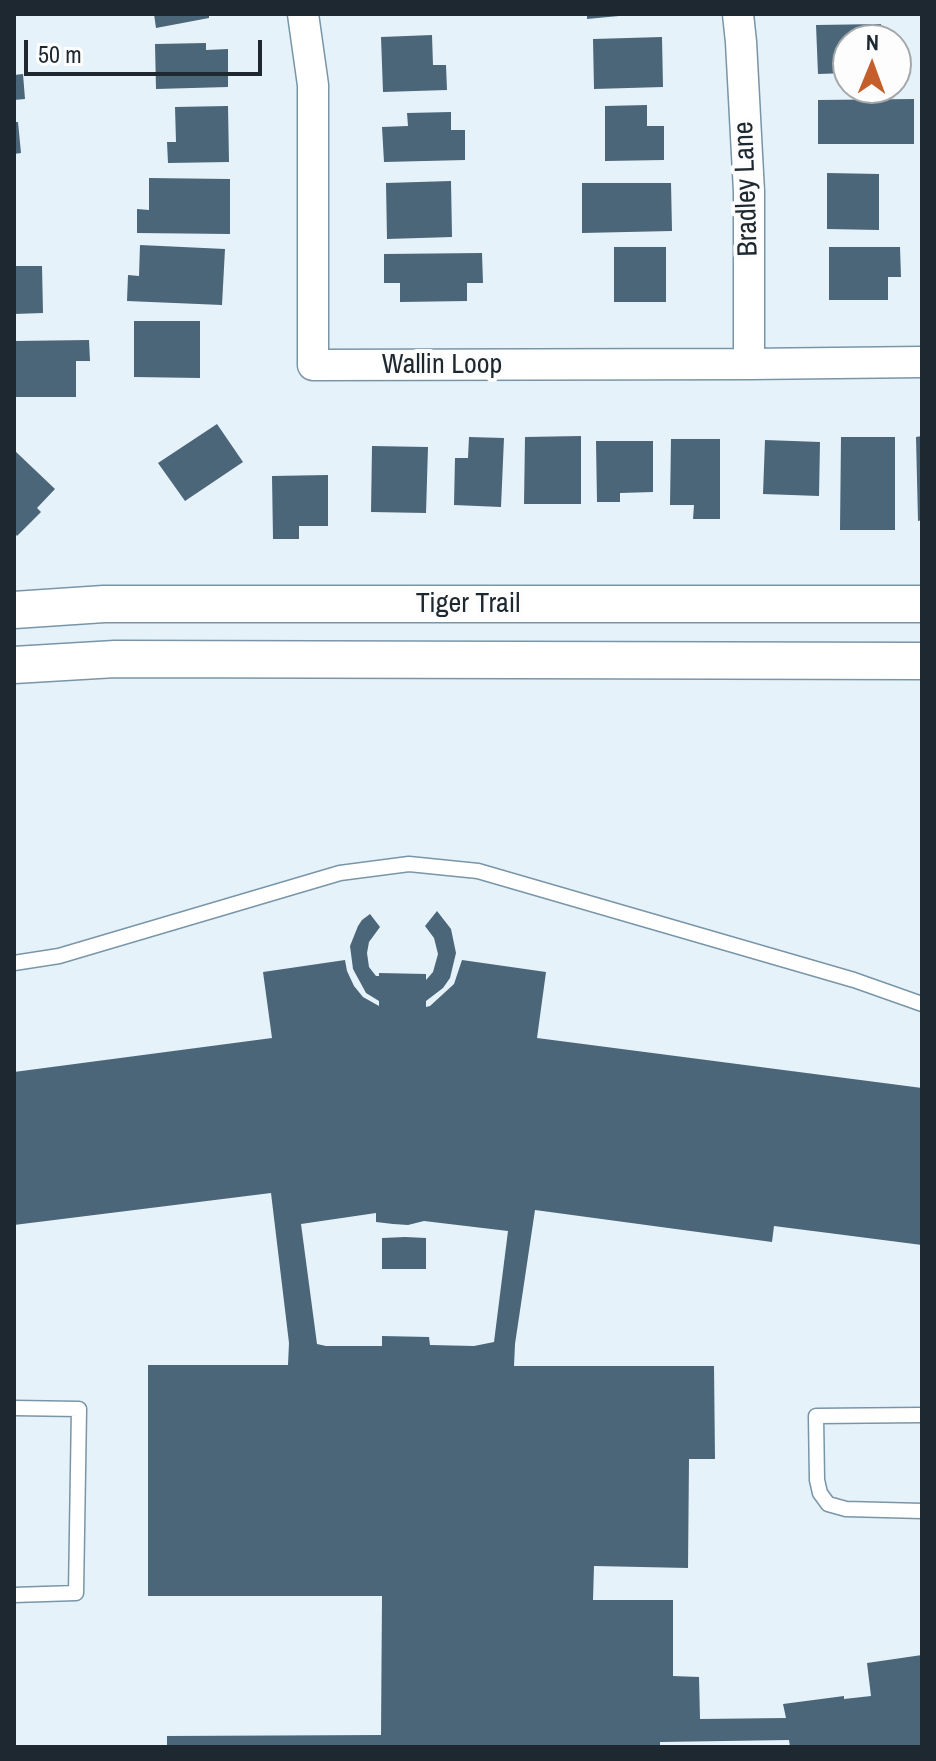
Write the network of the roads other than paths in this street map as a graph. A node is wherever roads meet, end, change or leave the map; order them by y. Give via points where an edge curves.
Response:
1 (303, 14) edge
2 (738, 14) edge
3 (922, 362) edge
4 (749, 364) junction
5 (922, 604) edge
6 (14, 610) edge
7 (922, 661) edge
8 (14, 665) edge
9 (14, 963) edge
10 (922, 1004) edge
11 (14, 1408) edge
12 (922, 1415) edge
13 (922, 1511) edge
14 (14, 1595) edge

1 - 4 street, Wallin Loop via 313,85 313,365
2 - 4 street, Bradley Lane via 749,192
3 - 4 street, Wallin Loop
5 - 6 street, Tiger Trail via 104,604
7 - 8 street, Tiger Trail via 115,659
9 - 10 lane via 59,956 340,873 409,864 478,871
11 - 14 lane via 79,1409 76,1593
12 - 13 lane via 816,1416 817,1480 828,1504

